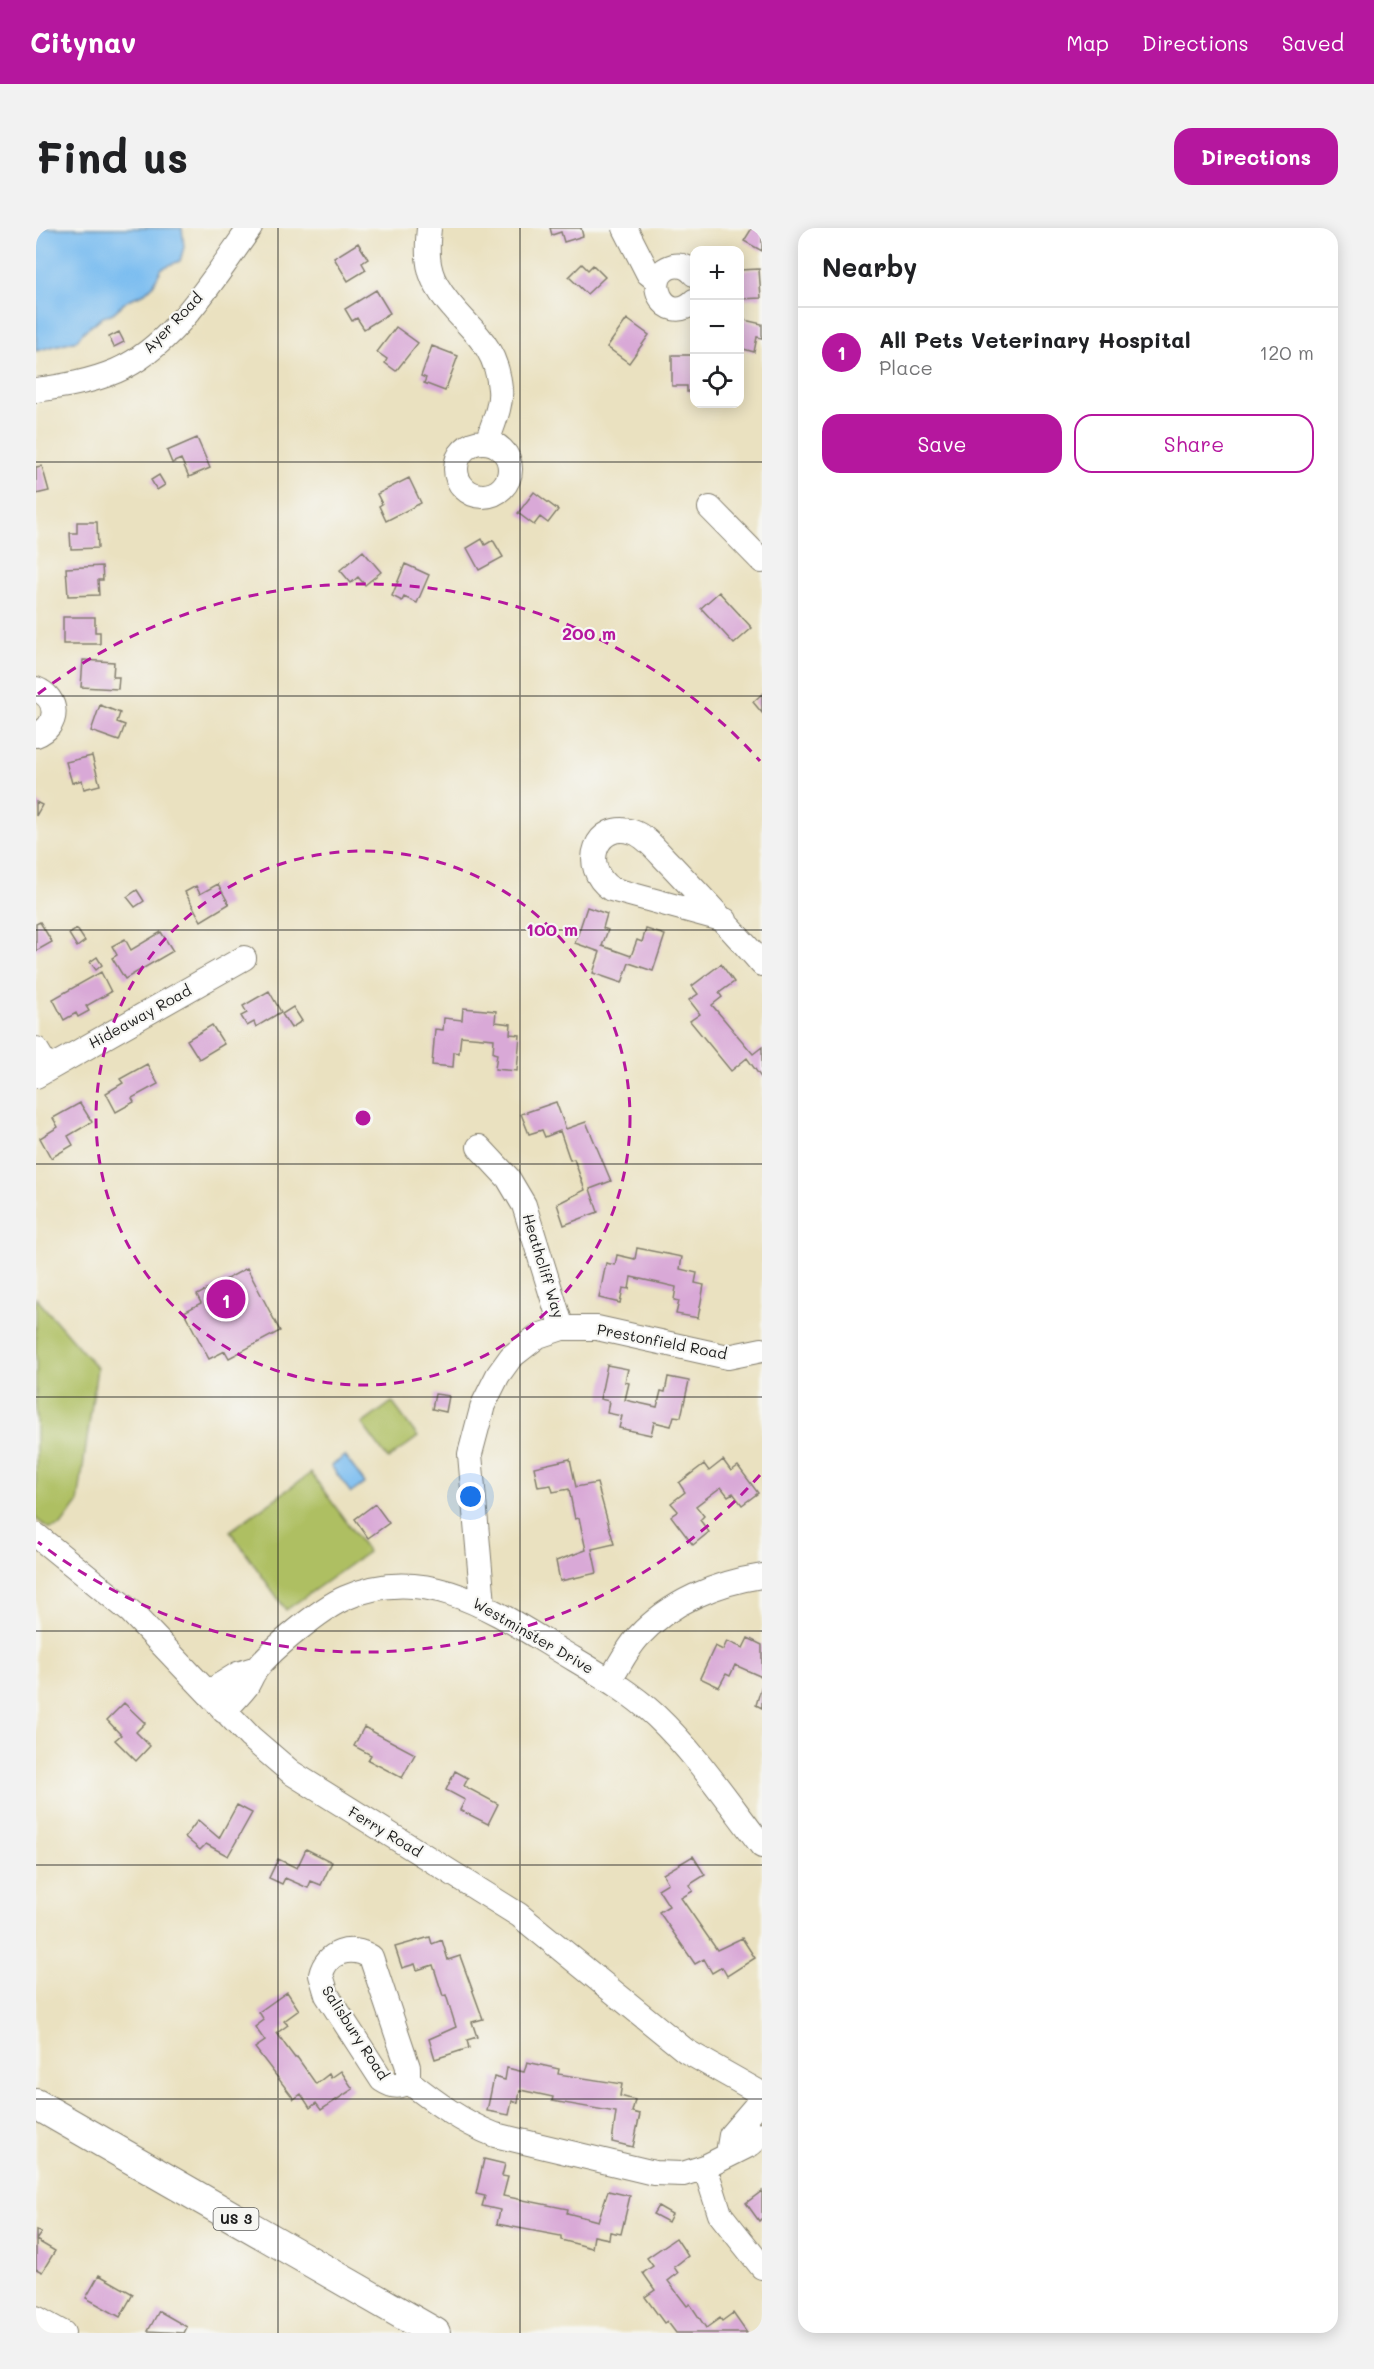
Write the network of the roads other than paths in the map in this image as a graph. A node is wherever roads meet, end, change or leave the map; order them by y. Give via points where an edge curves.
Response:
1 (250, 228) edge
2 (429, 228) edge
3 (625, 228) edge
4 (690, 271) edge
5 (658, 282) junction
6 (690, 303) edge
7 (36, 390) edge
8 (487, 442) dead end
9 (710, 508) dead end
10 (762, 561) edge
11 (36, 689) edge
12 (36, 735) edge
13 (725, 920) junction
14 (244, 958) dead end
15 (762, 964) edge
16 (40, 1065) edge
17 (480, 1147) dead end
18 (562, 1328) junction
19 (762, 1350) edge
20 (36, 1535) edge
21 (762, 1576) edge
22 (483, 1604) junction
23 (257, 1668) junction
24 (610, 1680) junction
25 (208, 1692) junction
26 (224, 1711) junction
27 (762, 1845) edge
28 (408, 2081) junction
29 (762, 2094) edge
30 (762, 2098) edge
31 (36, 2104) edge
32 (762, 2134) edge
33 (728, 2153) junction
34 (705, 2167) junction
35 (762, 2267) edge
36 (36, 2318) edge
37 (63, 2333) edge
38 (435, 2333) edge

1 - 7 street, Ayer Road via 195,304 153,348 118,370 79,384
2 - 8 street via 427,250 437,287 486,344 495,363 501,390
3 - 5 street via 648,273
4 - 5 street via 671,267 660,275
5 - 6 street via 659,296 668,306 682,308
9 - 10 street
11 - 12 street via 49,697 54,711 50,726
13 - 13 street via 641,835 622,830 612,832 597,846 593,865 602,883 611,889
13 - 15 street
14 - 16 street, Hideaway Road
17 - 18 street, Heathcliff Way via 508,1178 525,1205
18 - 19 street, Prestonfield Road via 597,1328 728,1357
18 - 22 street, Prestonfield Road via 538,1336 512,1357 492,1386 476,1426 469,1466
20 - 25 street, Ferry Road via 131,1612
21 - 24 street via 728,1583 672,1608 636,1639
22 - 23 street, Westminster Drive via 428,1587 386,1585 366,1590 313,1617
22 - 24 street, Westminster Drive
23 - 25 street, Westminster Drive
23 - 26 street, Westminster Drive
24 - 27 street, Westminster Drive via 670,1731
25 - 26 street, Ferry Road
26 - 29 street, Ferry Road via 292,1773 519,1915 686,2051
28 - 28 street, Salisbury Road via 408,2067 371,1957 352,1950 335,1954 327,1960 321,1975 327,1995 382,2080 397,2086
28 - 34 street, Salisbury Road via 460,2119 495,2135 654,2173 683,2174
30 - 33 street via 731,2135
31 - 38 main road, US 3
32 - 33 street, Salisbury Road via 751,2144
33 - 34 street, Salisbury Road
34 - 35 street via 720,2214
36 - 37 street

